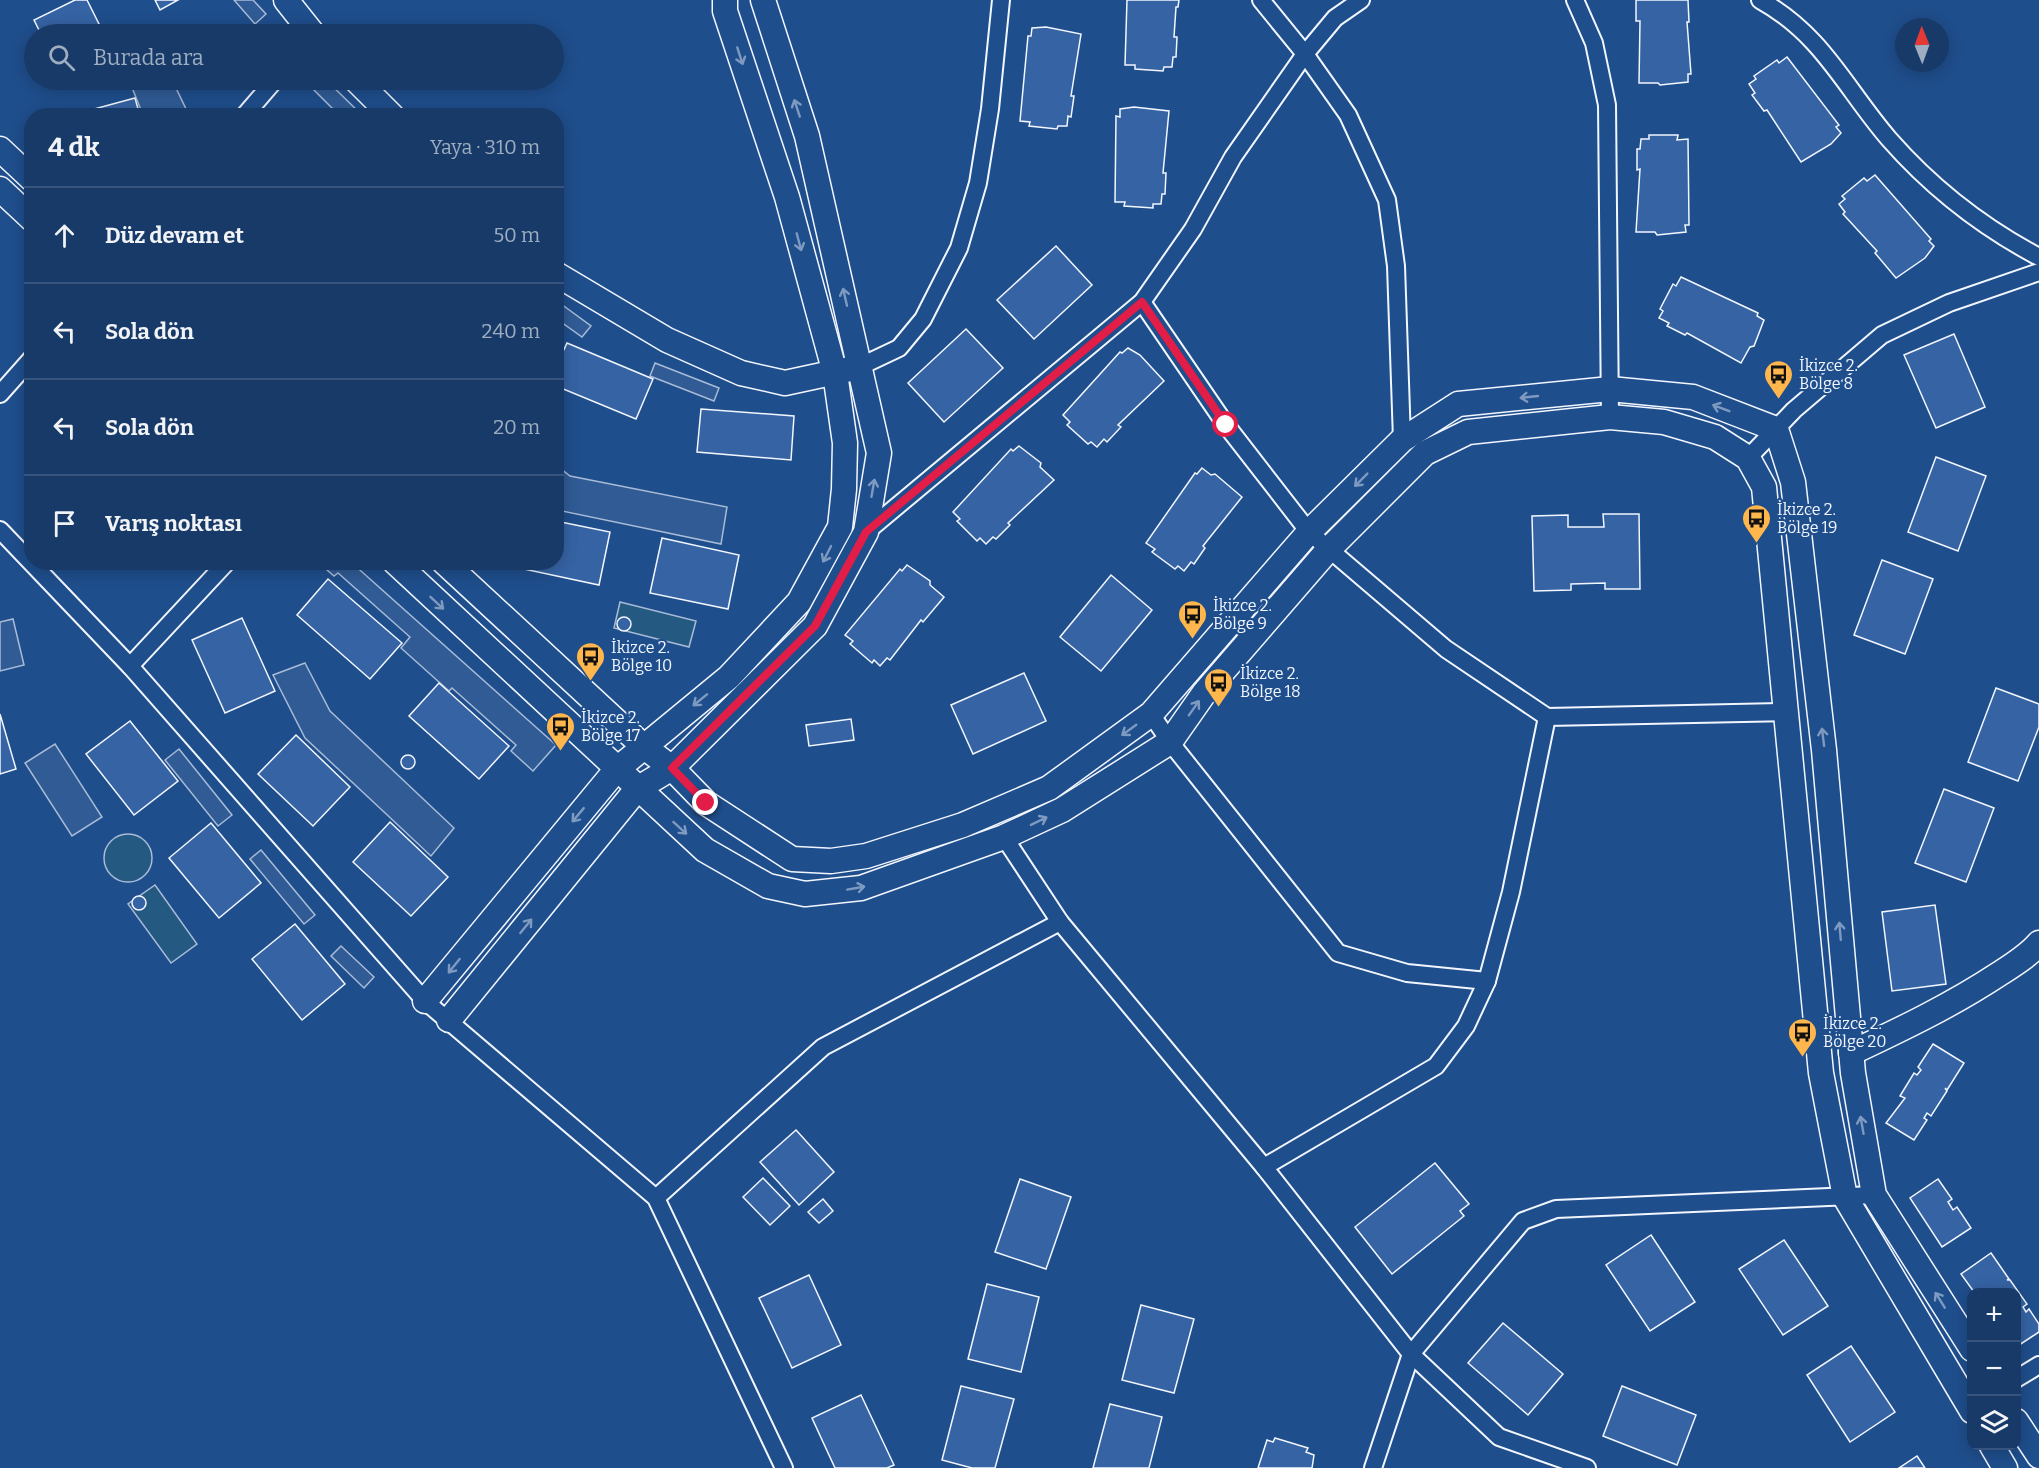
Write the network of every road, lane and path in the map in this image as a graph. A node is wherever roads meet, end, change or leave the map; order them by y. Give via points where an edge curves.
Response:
1 (286, 0) edge
2 (725, 0) edge
3 (763, 0) edge
4 (1001, 0) edge
5 (1261, 0) edge
6 (1361, 0) edge
7 (1575, 0) edge
8 (1760, 0) edge
9 (305, 24) edge
10 (1305, 54) junction
11 (266, 90) edge
12 (366, 90) edge
13 (251, 108) edge
14 (384, 108) edge
15 (0, 148) edge
16 (24, 171) edge
17 (0, 189) edge
18 (24, 212) edge
19 (2039, 257) edge
20 (2039, 272) edge
21 (564, 279) edge
22 (1142, 302) junction
23 (861, 366) junction
24 (24, 367) edge
25 (835, 373) junction
26 (1610, 389) junction
27 (0, 394) edge
28 (1610, 417) junction
29 (1776, 429) junction
30 (1402, 440) junction
31 (1748, 458) junction
32 (0, 530) edge
33 (866, 532) junction
34 (1309, 532) junction
35 (1328, 550) junction
36 (24, 555) edge
37 (38, 570) edge
38 (220, 570) edge
39 (404, 570) edge
40 (453, 570) edge
41 (130, 666) junction
42 (1786, 712) junction
43 (1151, 714) junction
44 (1547, 717) junction
45 (1170, 742) junction
46 (643, 746) junction
47 (672, 768) junction
48 (616, 770) junction
49 (637, 789) junction
50 (1004, 837) junction
51 (1060, 922) junction
52 (2039, 943) edge
53 (1487, 981) junction
54 (425, 1001) junction
55 (449, 1020) junction
56 (1851, 1053) junction
57 (1264, 1167) junction
58 (1874, 1195) junction
59 (1845, 1197) junction
60 (656, 1198) junction
61 (1967, 1343) edge
62 (1411, 1354) junction
63 (2039, 1365) edge
64 (2021, 1376) edge
65 (1967, 1404) edge
66 (2021, 1428) edge
67 (1994, 1450) edge
68 (2039, 1456) edge
69 (784, 1468) edge
70 (1373, 1468) edge
71 (1587, 1468) edge
72 (2005, 1468) edge

1 - 9 main road
2 -> 25 main road via 725,10 787,197
23 -> 3 main road via 807,136
4 - 23 street via 978,183 959,248 923,319 899,348
5 - 10 street
6 - 10 street via 1335,18
7 - 26 street via 1593,43 1607,105
8 - 19 street via 1785,14 1829,57 1889,139 1957,206
10 - 22 street via 1233,157 1193,230
10 - 30 street via 1348,115 1387,200 1396,266
11 - 13 street
12 - 14 main road
15 - 16 main road
17 - 18 main road
20 - 29 street via 1949,303 1882,335
21 - 25 main road via 667,340 741,374 785,383
22 - 33 street
22 - 34 street via 1226,425
23 - 25 main road
33 -> 23 main road via 879,453
24 - 27 street
25 -> 46 main road via 845,443 844,489 840,527 825,558 799,602 729,677
26 - 28 street
29 -> 26 main road via 1692,397
26 -> 30 main road via 1458,404
28 - 31 main road via 1664,422 1715,437
28 - 35 main road via 1468,432 1425,453
29 - 31 street
56 -> 29 main road via 1824,750 1793,482
30 -> 34 main road
31 - 42 main road via 1764,488
32 - 36 street
33 - 47 main road via 815,626
34 - 35 street
34 - 43 main road
35 - 44 street via 1446,649
45 -> 35 main road via 1205,692
37 - 41 street
38 - 41 street
39 -> 48 main road
40 - 46 main road
41 - 54 street
42 - 44 street
42 - 59 main road via 1821,1073
43 - 45 street
43 -> 47 main road via 1049,788 963,825 867,856 831,861 792,859 706,803
44 - 53 street via 1511,892
50 -> 45 main road via 1062,810
45 - 53 street via 1338,953 1407,973
46 - 47 main road
46 - 48 main road
47 - 49 main road
48 - 49 main road
48 -> 54 main road
49 -> 50 main road via 705,850 768,886 805,894 861,888
55 -> 49 main road
50 - 51 street
51 - 57 street
51 - 60 street via 823,1047
52 - 56 main road via 2031,953 1981,986
53 - 57 street via 1466,1026 1436,1066
54 - 55 street
55 - 60 street
58 -> 56 main road
57 - 62 street
58 - 59 street
61 -> 58 main road
59 - 62 street via 1556,1209 1523,1221
59 - 65 main road
60 - 69 street
62 - 70 street
62 - 71 street via 1499,1437
63 - 64 street
66 - 68 main road
67 - 72 main road

